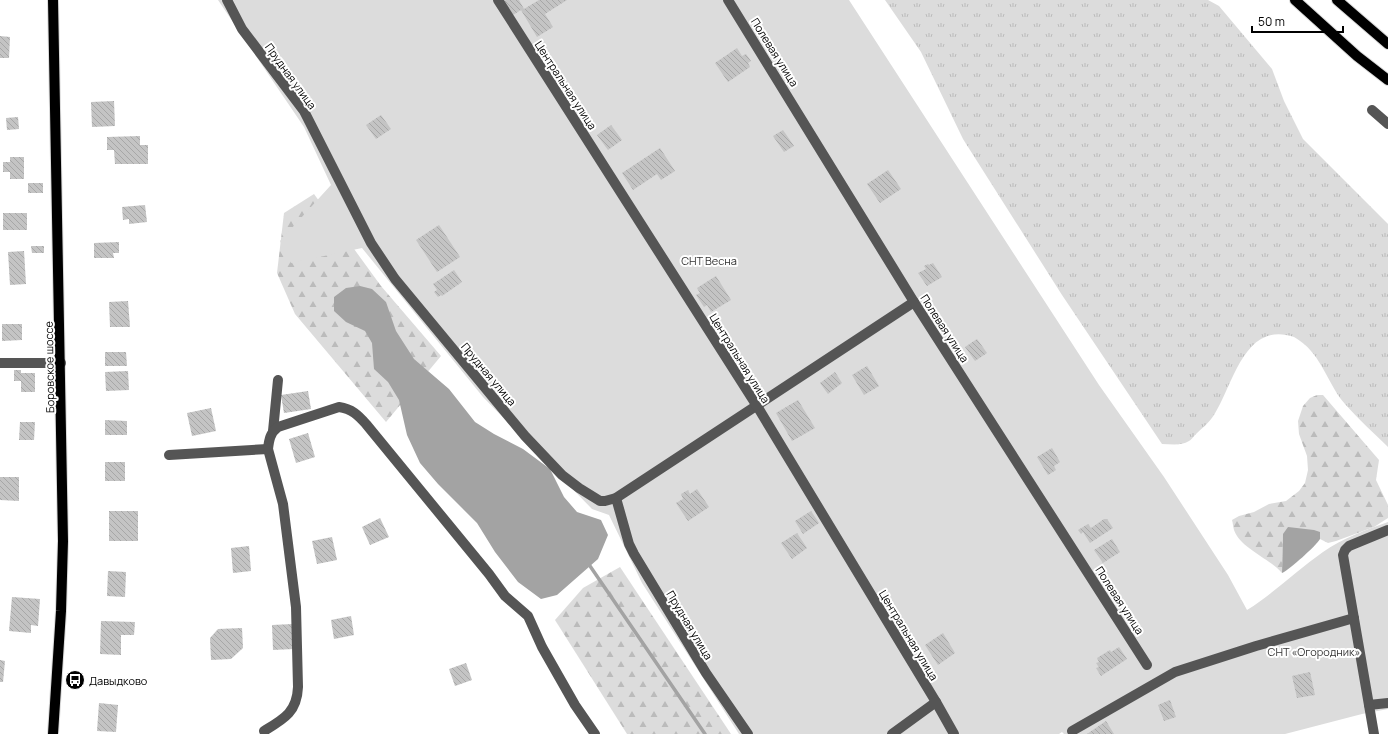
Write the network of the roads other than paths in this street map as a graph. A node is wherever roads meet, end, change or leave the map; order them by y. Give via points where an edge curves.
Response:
1 (53, 0) edge
2 (227, 0) edge
3 (498, 0) edge
4 (728, 0) edge
5 (1295, 0) edge
6 (1337, 0) edge
7 (1388, 44) edge
8 (1388, 80) edge
9 (1372, 110) dead end
10 (1388, 124) edge
11 (914, 302) junction
12 (0, 363) edge
13 (61, 364) junction
14 (278, 380) dead end
15 (757, 406) junction
16 (273, 431) junction
17 (268, 449) junction
18 (169, 455) dead end
19 (616, 498) junction
20 (1388, 530) edge
21 (1354, 618) junction
22 (1147, 665) dead end
23 (936, 702) junction
24 (1388, 703) edge
25 (1369, 705) junction
26 (1072, 731) dead end
27 (267, 733) edge
28 (53, 734) edge
29 (253, 734) edge
30 (595, 734) edge
31 (748, 734) edge
32 (892, 734) edge
33 (954, 734) edge
34 (1374, 734) edge

1 - 13 main road, Боровское шоссе
2 - 19 street, Прудная улица via 242,29 304,111 371,243 399,284 525,436 562,475 600,501
3 - 15 street, Центральная улица
4 - 11 street, Полевая улица
5 - 8 main road
6 - 7 main road
9 - 10 street
11 - 15 street
11 - 22 street, Полевая улица
12 - 13 street
13 - 28 main road, Боровское шоссе via 63,541
14 - 16 street
15 - 19 street
15 - 23 street, Центральная улица
16 - 17 street
16 - 30 street via 283,425 339,407 357,414 496,585 528,616 542,647
17 - 18 street
17 - 27 street via 283,504 296,607 298,696 294,707
19 - 31 street, Прудная улица via 634,554 706,673
20 - 21 street via 1345,550 1343,560
21 - 25 street
21 - 26 street via 1175,672
23 - 32 street
23 - 33 street, Центральная улица
24 - 25 street
25 - 34 street
27 - 29 street

